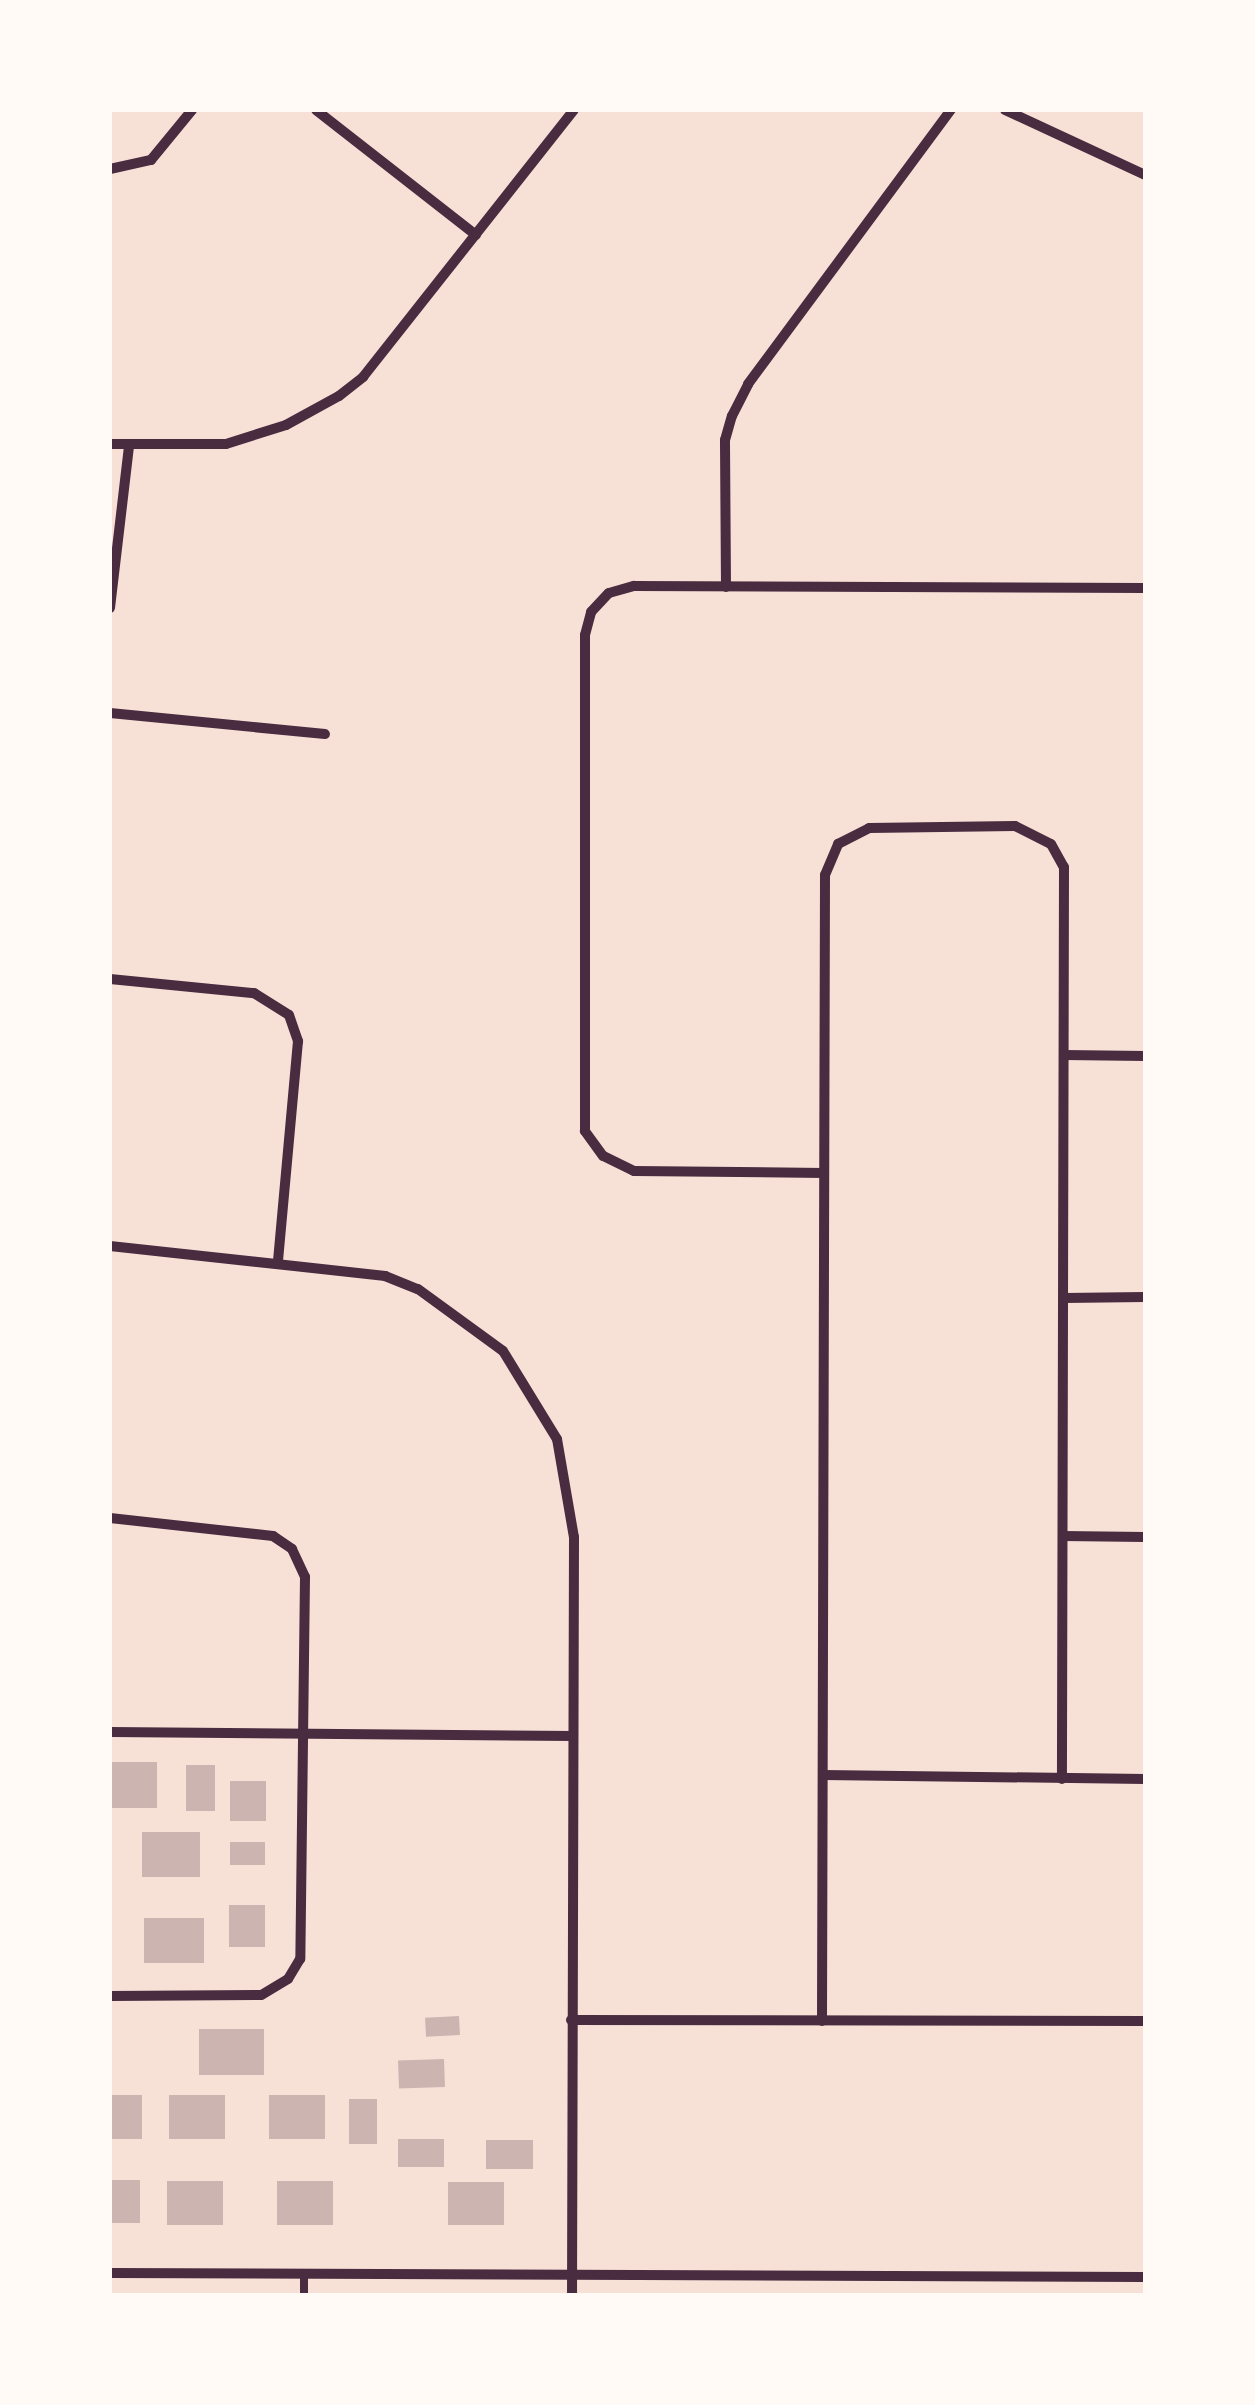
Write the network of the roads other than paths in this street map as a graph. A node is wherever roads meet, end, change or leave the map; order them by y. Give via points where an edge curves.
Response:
1 (192, 110) edge
2 (316, 110) edge
3 (574, 110) edge
4 (952, 110) edge
5 (1005, 110) edge
6 (110, 169) edge
7 (1145, 175) edge
8 (476, 235) junction
9 (110, 444) edge
10 (129, 446) junction
11 (726, 586) junction
12 (1145, 588) edge
13 (110, 608) edge
14 (110, 713) edge
15 (324, 734) dead end
16 (110, 979) edge
17 (1064, 1055) junction
18 (1145, 1056) edge
19 (824, 1173) junction
20 (110, 1246) edge
21 (278, 1262) junction
22 (1145, 1297) edge
23 (1064, 1298) junction
24 (110, 1518) edge
25 (1062, 1536) junction
26 (1145, 1537) edge
27 (110, 1732) edge
28 (303, 1732) junction
29 (573, 1736) junction
30 (822, 1775) junction
31 (1062, 1778) junction
32 (1145, 1779) edge
33 (110, 1996) edge
34 (571, 2020) junction
35 (822, 2020) junction
36 (1145, 2022) edge
37 (110, 2272) edge
38 (573, 2272) junction
39 (304, 2273) junction
40 (1145, 2277) edge
41 (304, 2295) edge
42 (572, 2295) edge

1 - 6 street via 150,160
2 - 8 street
3 - 8 street
4 - 11 street via 748,384 732,416 725,440
5 - 7 street
8 - 10 street via 363,376 326,404 226,444
9 - 10 street
10 - 13 street
11 - 12 street
11 - 19 street via 621,588 598,602 586,623 585,1131 603,1156 634,1172
14 - 15 street
16 - 21 street via 254,994 290,1014 298,1041
17 - 18 street
17 - 19 street via 1065,880 1051,844 1015,826 869,828 847,836 831,853 825,876
17 - 23 street
19 - 30 street
20 - 21 street
21 - 29 street via 385,1276 418,1289 477,1327 524,1379 557,1439 573,1504
22 - 23 street
23 - 25 street
24 - 28 street via 262,1533 292,1549 305,1577
25 - 26 street
25 - 31 street
27 - 28 street
28 - 29 street
28 - 33 street via 302,1948 295,1970 261,1995
29 - 34 street
30 - 31 street
30 - 35 street
31 - 32 street
34 - 35 street
34 - 38 street
35 - 36 street
37 - 39 street
38 - 39 street
38 - 40 street
38 - 42 street
39 - 41 lane

